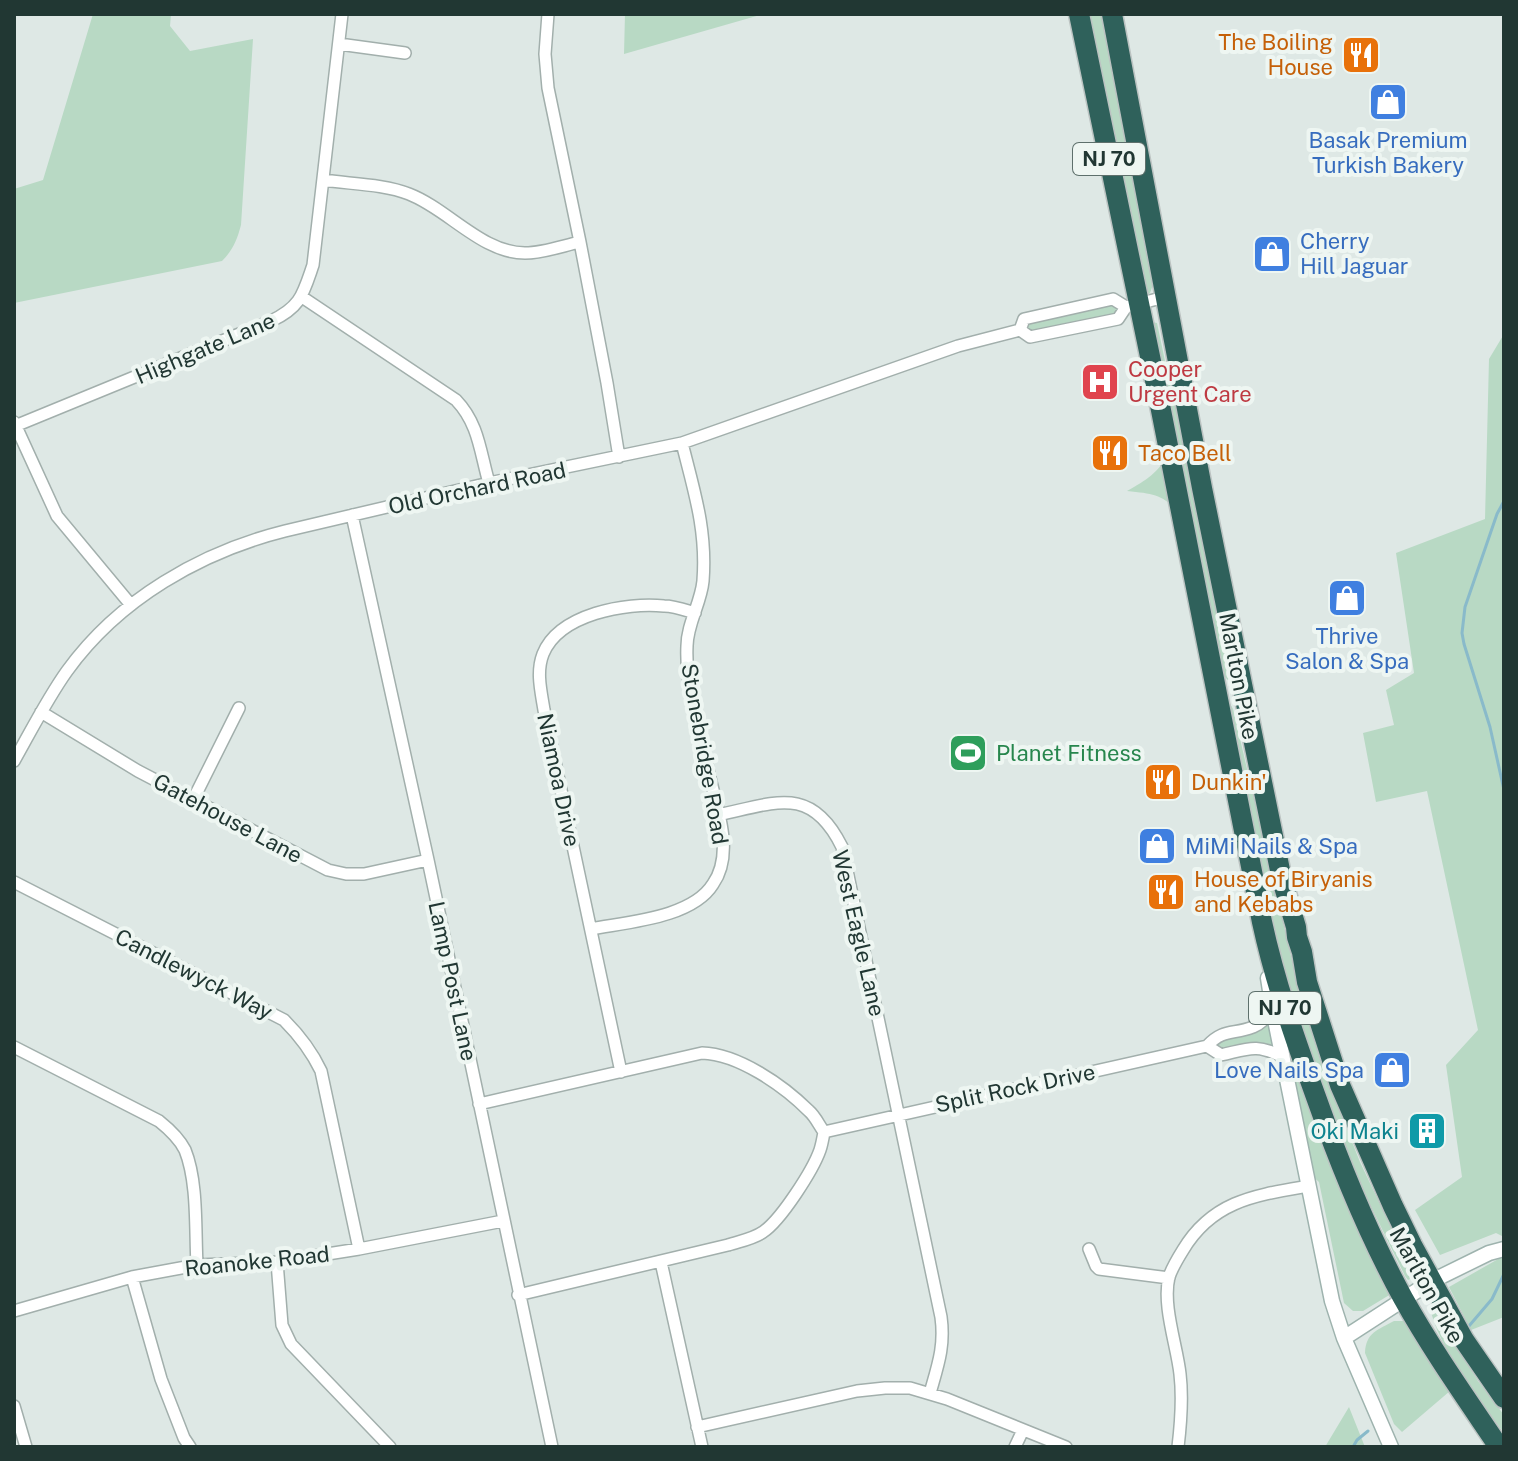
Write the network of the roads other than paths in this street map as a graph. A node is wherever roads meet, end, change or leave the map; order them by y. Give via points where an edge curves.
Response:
1 (342, 14) edge
2 (548, 14) edge
3 (1079, 14) edge
4 (1112, 14) edge
5 (339, 44) junction
6 (405, 53) dead end
7 (323, 180) junction
8 (580, 242) junction
9 (302, 297) junction
10 (1165, 297) junction
11 (1132, 305) junction
12 (1020, 330) junction
13 (15, 424) edge
14 (682, 443) junction
15 (619, 457) junction
16 (489, 483) junction
17 (352, 515) junction
18 (131, 605) junction
19 (695, 613) junction
20 (1214, 672) junction
21 (239, 708) dead end
22 (41, 712) junction
23 (1249, 719) junction
24 (14, 761) edge
25 (193, 800) junction
26 (718, 815) junction
27 (428, 860) junction
28 (14, 882) edge
29 (1262, 922) junction
30 (591, 929) junction
31 (1273, 1010) junction
32 (1207, 1046) junction
33 (14, 1047) edge
34 (1283, 1057) junction
35 (621, 1072) junction
36 (479, 1104) junction
37 (899, 1114) junction
38 (824, 1132) junction
39 (1309, 1186) junction
40 (503, 1221) junction
41 (359, 1249) junction
42 (1089, 1249) dead end
43 (1504, 1249) edge
44 (277, 1262) junction
45 (661, 1262) junction
46 (197, 1265) junction
47 (132, 1277) junction
48 (1169, 1278) junction
49 (1432, 1281) junction
50 (518, 1295) junction
51 (1404, 1299) junction
52 (14, 1311) edge
53 (1344, 1338) junction
54 (930, 1393) junction
55 (1504, 1398) edge
56 (14, 1406) edge
57 (697, 1427) junction
58 (1023, 1430) junction
59 (26, 1447) edge
60 (190, 1447) edge
61 (390, 1447) edge
62 (552, 1447) edge
63 (702, 1447) edge
64 (1015, 1447) edge
65 (1066, 1447) edge
66 (1178, 1447) edge
67 (1391, 1447) edge
68 (1499, 1447) edge

1 - 5 street
2 - 8 street via 548,88
3 - 11 highway, Marlton Pike / NJ 70
4 - 10 highway, Marlton Pike / NJ 70
5 - 6 street
5 - 7 street
7 - 8 street via 408,193 493,246 510,251 545,251
7 - 9 street via 313,265
8 - 15 street
9 - 13 street, Highgate Lane via 278,318
9 - 16 street via 456,400 475,428
10 - 11 street, Old Orchard Road
10 - 23 highway, Marlton Pike / NJ 70
11 - 12 street, Old Orchard Road via 1118,319 1030,337
11 - 12 street, Old Orchard Road via 1113,299 1099,302 1024,319
11 - 20 highway, Marlton Pike / NJ 70
12 - 14 street, Old Orchard Road via 958,346
13 - 18 street via 57,516
14 - 15 street, Old Orchard Road
14 - 19 street, Stonebridge Road via 704,542
15 - 16 street, Old Orchard Road
16 - 17 street, Old Orchard Road
17 - 18 street, Old Orchard Road via 232,547 168,579
17 - 27 street, Lamp Post Lane
18 - 22 street, Old Orchard Road via 76,660
19 - 26 street, Stonebridge Road via 687,643 688,676
19 - 30 street, Niamoa Drive via 644,605 592,616 564,628 544,653 540,687
20 - 23 highway via 1236,692
20 - 29 highway, Marlton Pike / NJ 70
21 - 25 street
22 - 24 street, Old Orchard Road
22 - 25 street, Gatehouse Lane
23 - 49 highway, Marlton Pike / NJ 70 via 1307,982 1340,1085
25 - 27 street, Gatehouse Lane via 328,870 364,874
26 - 30 street, Stonebridge Road via 724,853 714,884 704,896 676,912
26 - 37 street, West Eagle Lane via 785,801 819,813 832,827 842,847
27 - 36 street, Lamp Post Lane
28 - 41 street, Candlewyck Way via 284,1020 301,1036 321,1071
29 - 31 street
29 - 51 highway, Marlton Pike / NJ 70 via 1291,1030 1325,1125
30 - 35 street, Niamoa Drive
31 - 32 street, Split Rock Drive via 1252,1028 1217,1035
31 - 34 street
32 - 34 street, Split Rock Drive via 1221,1055 1256,1047
32 - 37 street, Split Rock Drive
33 - 46 street via 159,1121 174,1134 190,1166
34 - 39 street
35 - 36 street
35 - 38 street via 702,1053 732,1058 810,1111
36 - 40 street, Lamp Post Lane
37 - 38 street, Split Rock Drive
37 - 54 street, West Eagle Lane via 944,1333
38 - 45 street via 807,1175 765,1231
39 - 48 street via 1252,1196 1215,1214 1188,1241
39 - 53 street
40 - 41 street, Roanoke Road
40 - 50 street, Lamp Post Lane
41 - 44 street, Roanoke Road
42 - 48 street via 1099,1269
43 - 49 street
44 - 46 street, Roanoke Road
44 - 61 street via 282,1325 291,1344
45 - 50 street
45 - 57 street
46 - 47 street, Roanoke Road
47 - 52 street, Roanoke Road
47 - 60 street via 161,1379
48 - 66 street via 1180,1373
49 - 51 street
49 - 55 highway, Marlton Pike / NJ 70
50 - 62 street, Lamp Post Lane
51 - 53 street
51 - 68 highway, Marlton Pike / NJ 70
53 - 67 street
54 - 57 street via 910,1388 857,1391
54 - 58 street
56 - 59 street
57 - 63 street
58 - 64 street
58 - 65 street

